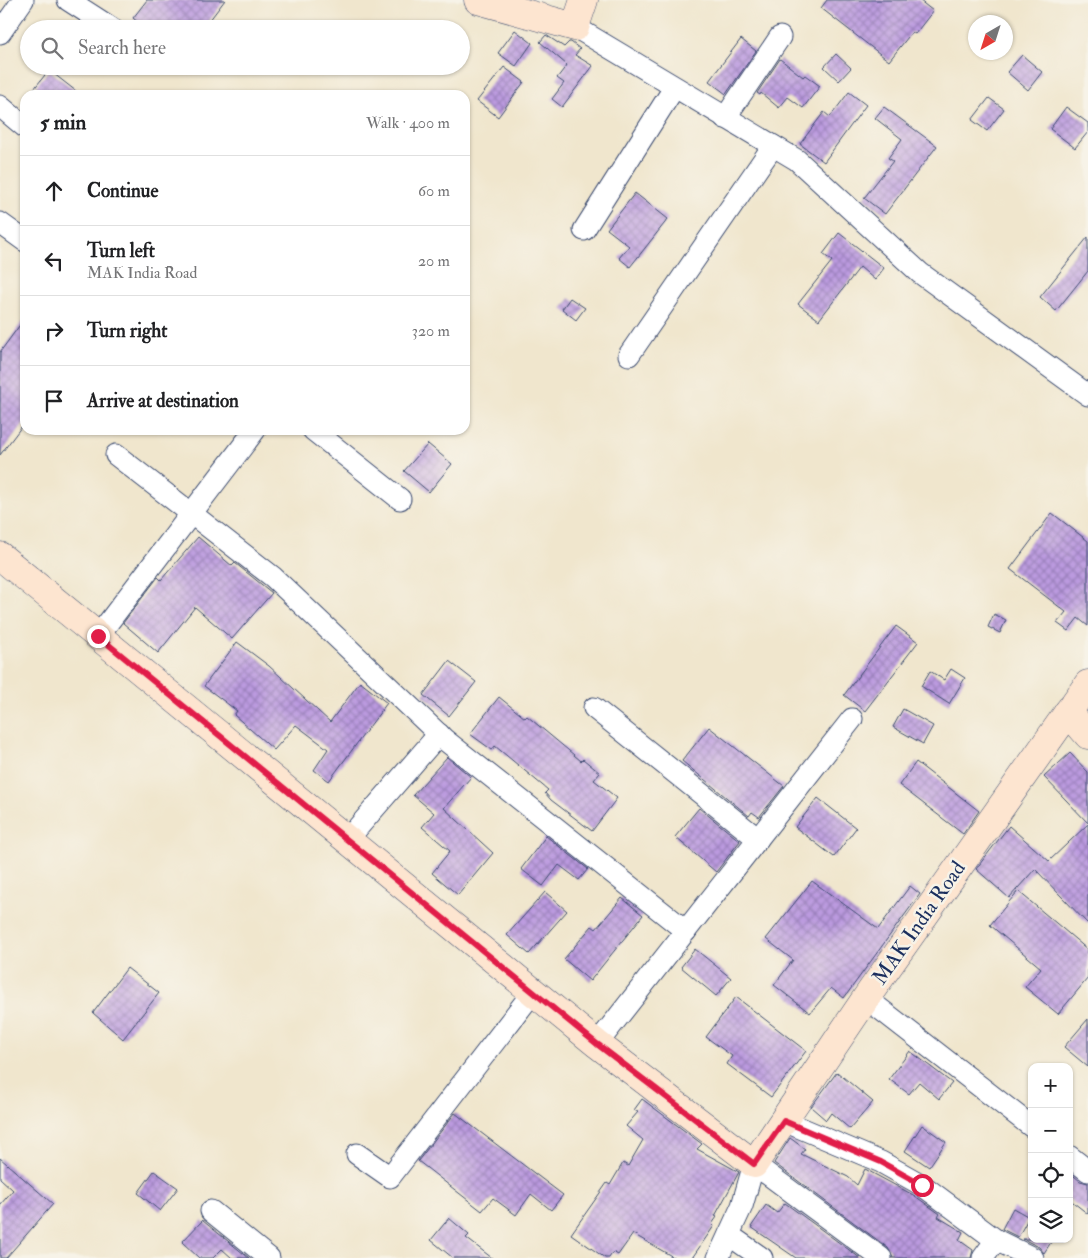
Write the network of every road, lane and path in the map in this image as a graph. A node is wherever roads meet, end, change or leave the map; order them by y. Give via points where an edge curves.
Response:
1 (24, 0) edge
2 (68, 0) edge
3 (478, 0) edge
4 (584, 0) edge
5 (99, 20) edge
6 (575, 27) junction
7 (0, 33) edge
8 (780, 37) dead end
9 (674, 88) junction
10 (0, 106) edge
11 (725, 118) junction
12 (20, 123) edge
13 (773, 146) junction
14 (0, 223) edge
15 (584, 230) dead end
16 (20, 237) edge
17 (629, 356) dead end
18 (1088, 395) edge
19 (251, 435) edge
20 (319, 435) edge
21 (116, 455) dead end
22 (400, 499) dead end
23 (192, 513) junction
24 (2, 562) edge
25 (98, 636) junction
26 (1088, 684) edge
27 (594, 708) dead end
28 (1068, 712) junction
29 (852, 719) dead end
30 (439, 734) junction
31 (1088, 735) edge
32 (758, 839) junction
33 (347, 840) junction
34 (686, 930) junction
35 (533, 992) junction
36 (866, 998) junction
37 (597, 1044) junction
38 (784, 1121) junction
39 (1028, 1124) edge
40 (357, 1154) dead end
41 (1073, 1159) edge
42 (754, 1164) junction
43 (1088, 1171) edge
44 (211, 1211) dead end
45 (729, 1235) junction
46 (996, 1240) junction
47 (270, 1258) edge
48 (718, 1258) edge
49 (762, 1258) edge
50 (881, 1258) edge
51 (983, 1258) edge
52 (1033, 1258) edge

1 - 7 street
2 - 5 street
3 - 6 street
4 - 6 street
6 - 9 street
8 - 11 street
9 - 11 street
9 - 15 street
10 - 12 street
11 - 13 street
13 - 17 street
13 - 18 street via 797,160 920,273
14 - 16 street
19 - 23 street
20 - 22 street
21 - 23 street
23 - 25 street
23 - 30 street via 273,577
24 - 25 street
25 - 33 street
26 - 28 street, MAK India Road
27 - 32 street
28 - 31 street
28 - 36 street, MAK India Road
29 - 32 street
30 - 33 street
30 - 34 street
32 - 34 street
33 - 35 street
34 - 37 street
35 - 37 street
35 - 40 street via 390,1177
36 - 38 street, MAK India Road
36 - 39 street
37 - 42 street
38 - 42 street, MAK India Road
38 - 46 street via 881,1162 922,1185
41 - 43 street
42 - 45 street via 742,1206
42 - 50 street
44 - 47 street
45 - 48 street
45 - 49 street
46 - 51 street
46 - 52 street

